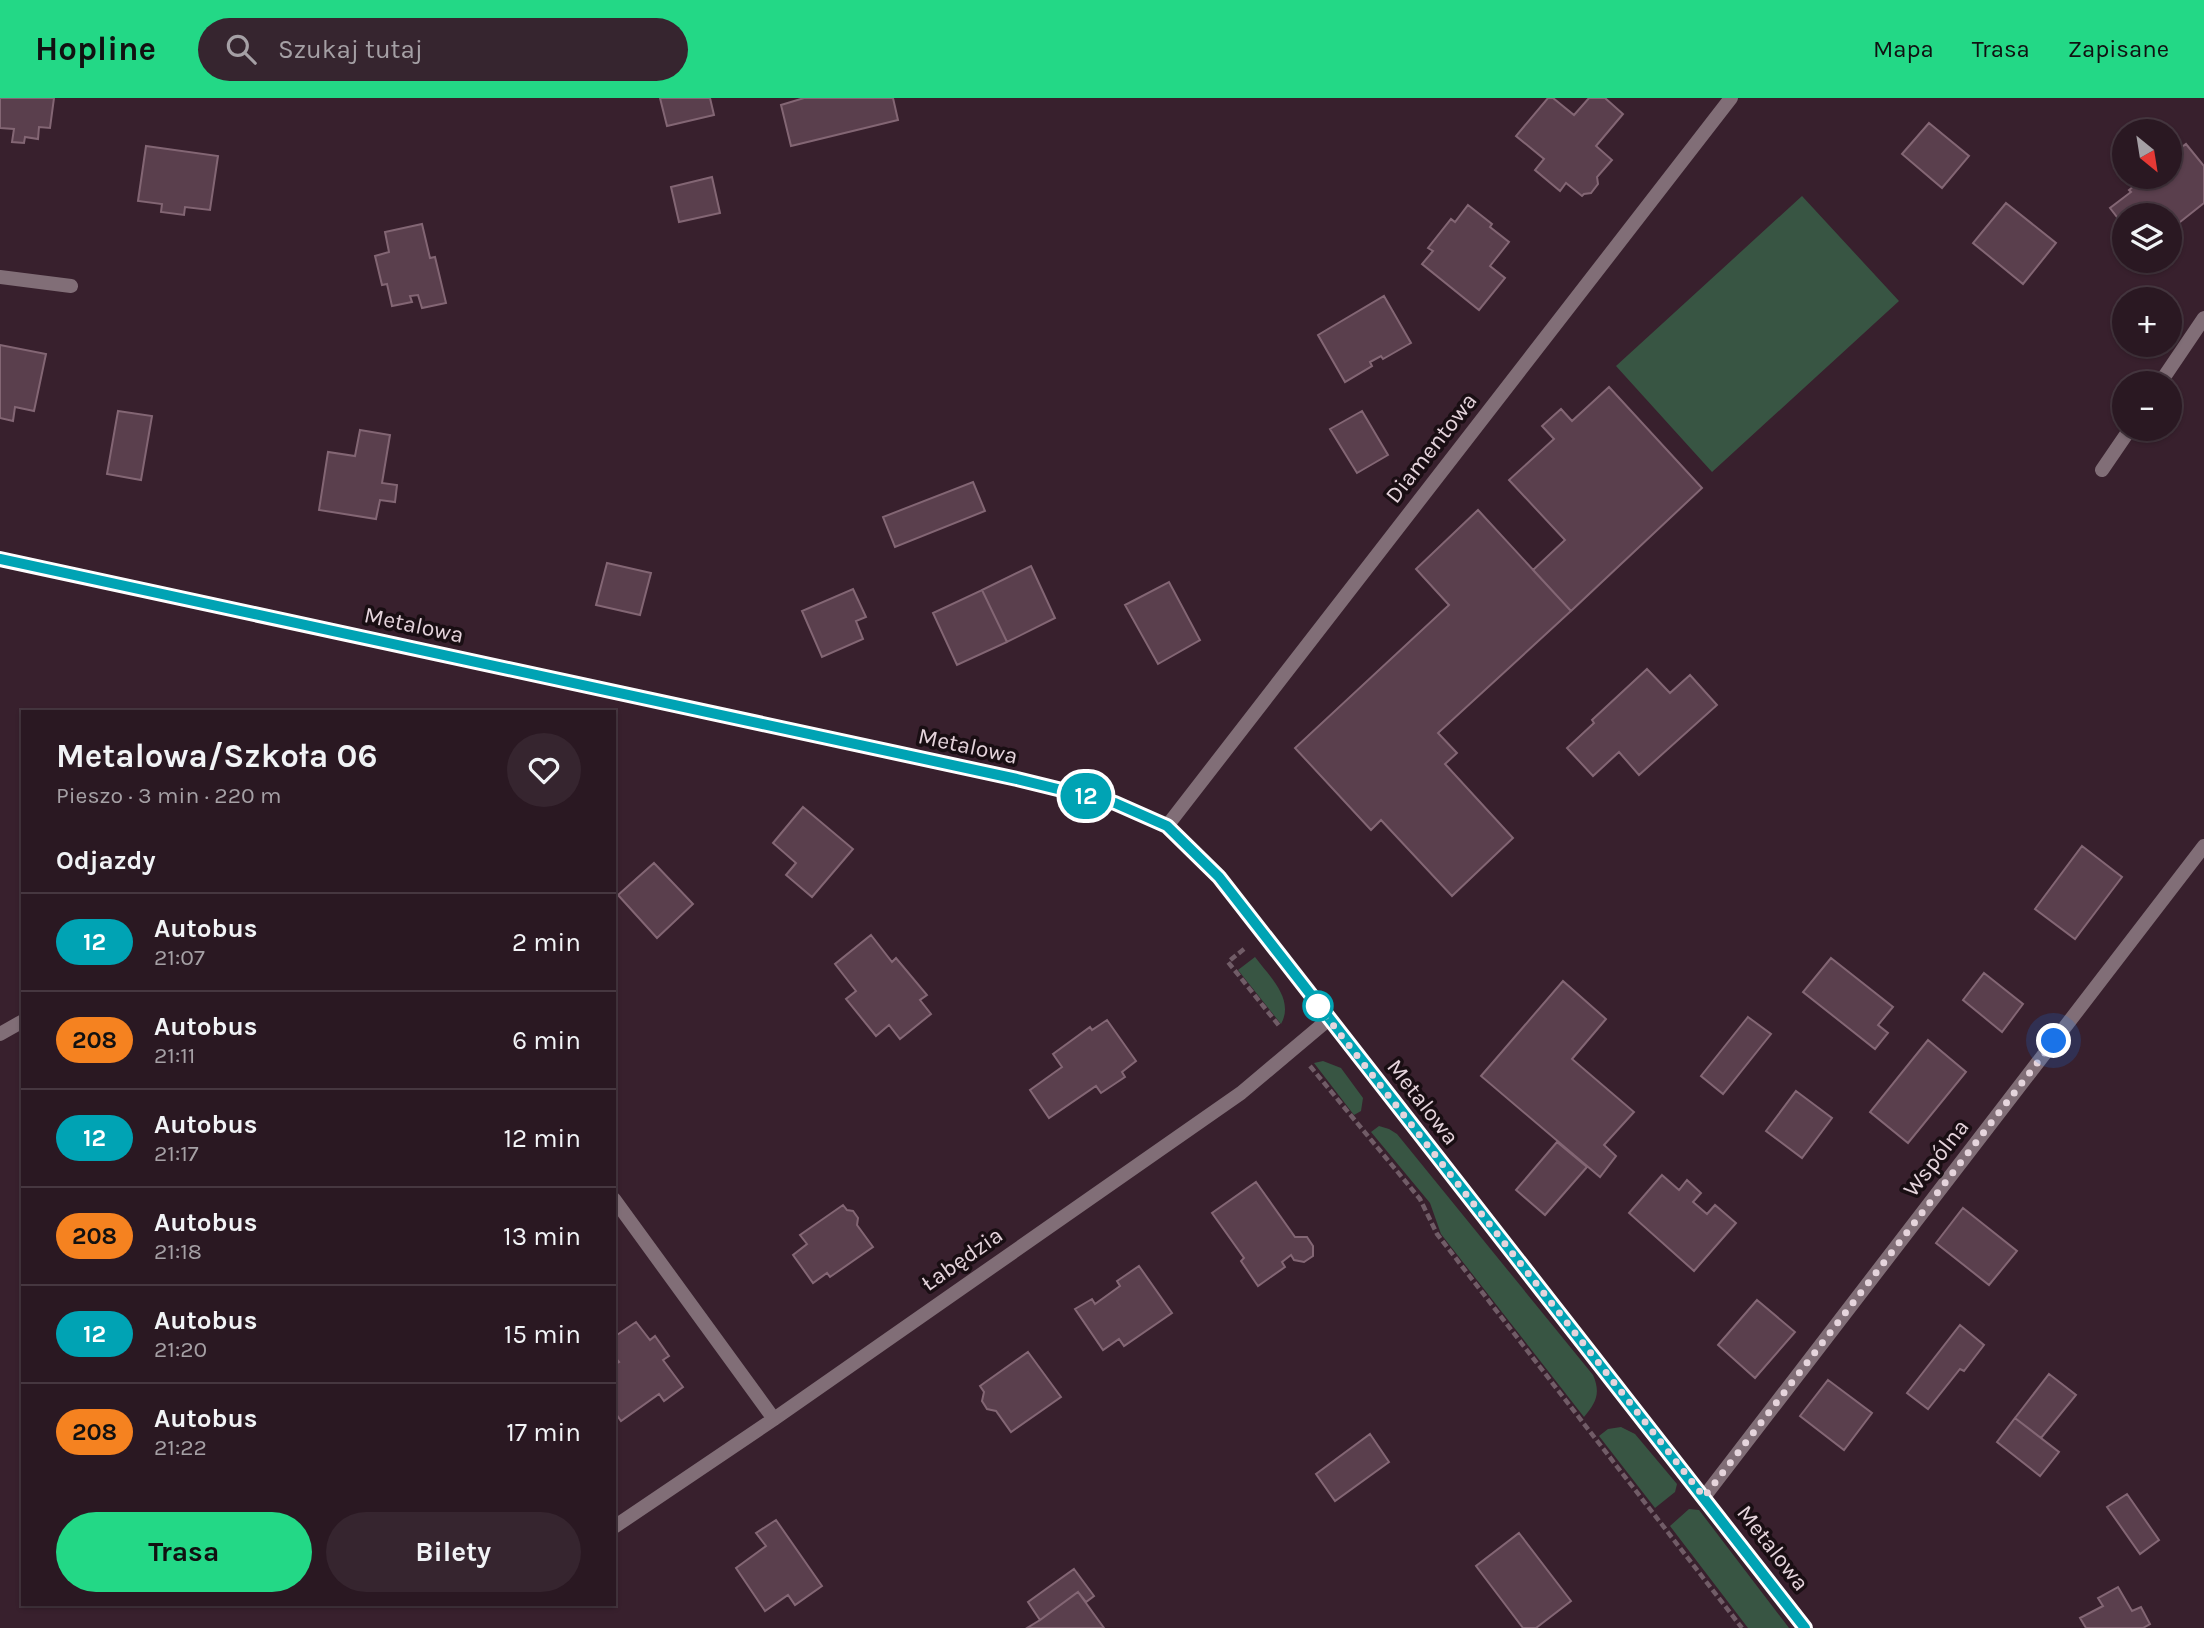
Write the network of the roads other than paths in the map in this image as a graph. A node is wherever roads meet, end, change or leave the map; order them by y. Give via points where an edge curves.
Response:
1 (1731, 98) edge
2 (0, 277) edge
3 (71, 286) dead end
4 (2204, 318) edge
5 (2168, 371) edge
6 (2122, 441) edge
7 (2102, 470) dead end
8 (0, 559) edge
9 (1167, 826) junction
10 (2204, 846) edge
11 (1329, 1019) junction
12 (21, 1022) edge
13 (0, 1034) edge
14 (616, 1202) edge
15 (774, 1419) junction
16 (1704, 1497) junction
17 (616, 1526) edge
18 (1805, 1628) edge

1 - 9 street, Diamentowa
2 - 3 street
4 - 5 street
6 - 7 street
8 - 9 street, Metalowa via 1017,779 1115,803
9 - 11 street, Metalowa via 1219,877
10 - 16 street, Wspólna
11 - 15 street, Łabędzia via 1241,1093
11 - 16 street, Metalowa
12 - 13 street
14 - 15 street
15 - 17 street, Łabędzia
16 - 18 street, Metalowa

